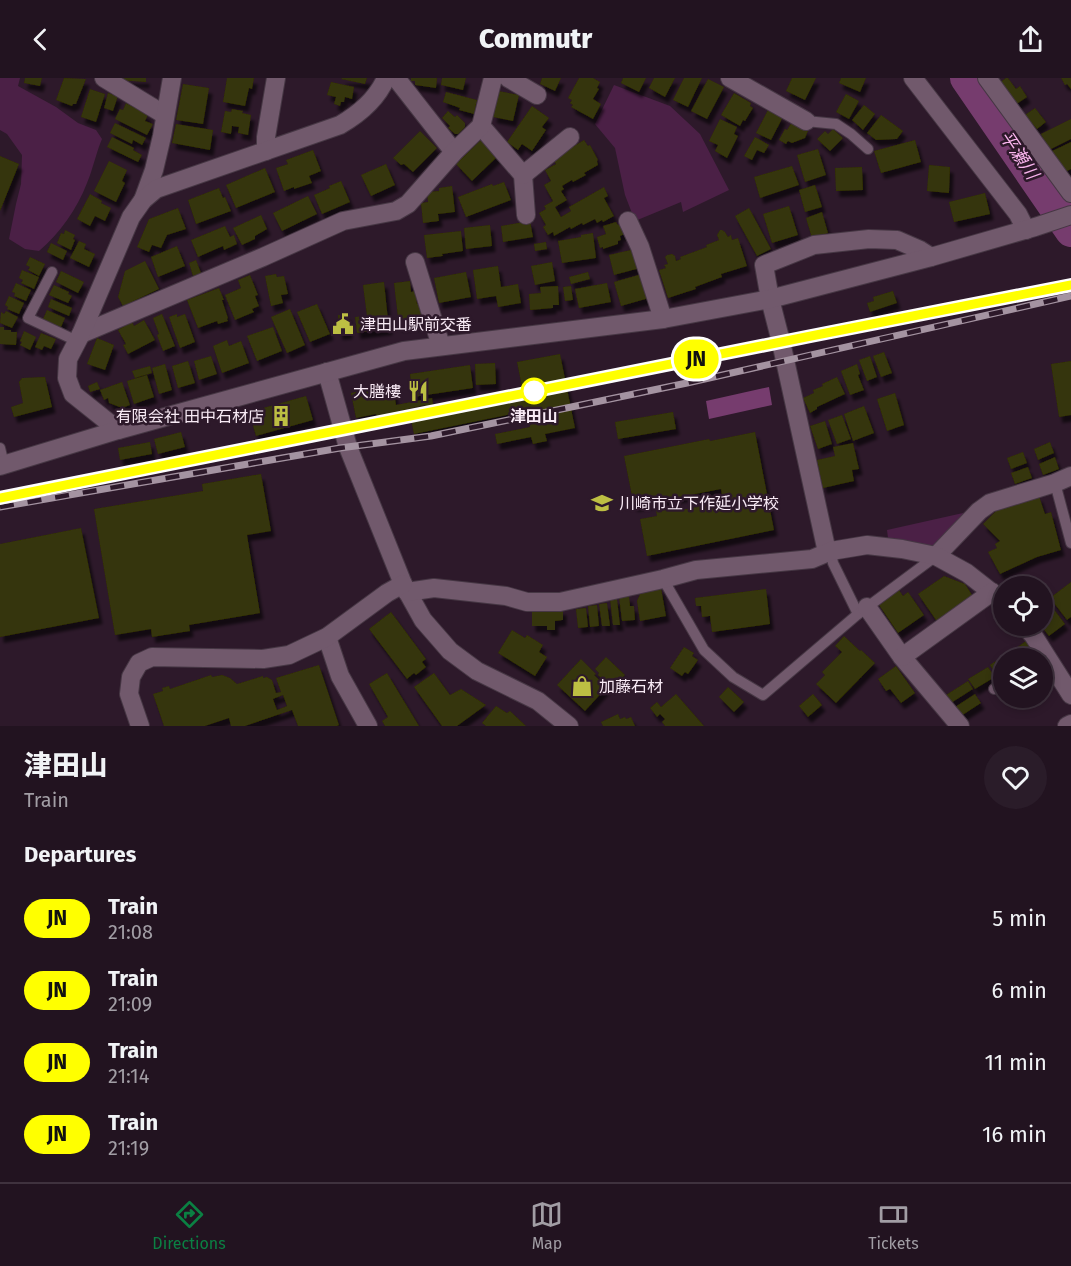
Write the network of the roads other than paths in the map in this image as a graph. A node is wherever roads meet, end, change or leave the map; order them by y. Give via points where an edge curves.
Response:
1 (104, 78) edge
2 (172, 78) edge
3 (276, 78) edge
4 (386, 78) edge
5 (396, 78) edge
6 (492, 78) edge
7 (508, 78) edge
8 (730, 78) edge
9 (913, 78) edge
10 (987, 78) edge
11 (537, 95) dead end
12 (165, 115) junction
13 (806, 121) joint
14 (481, 126) junction
15 (570, 137) dead end
16 (868, 149) dead end
17 (266, 151) junction
18 (454, 152) junction
19 (523, 175) junction
20 (1071, 194) edge
21 (142, 200) junction
22 (526, 215) dead end
23 (1071, 215) edge
24 (628, 221) dead end
25 (1031, 228) junction
26 (931, 257) junction
27 (415, 262) dead end
28 (52, 272) dead end
29 (770, 299) junction
30 (663, 319) junction
31 (79, 337) junction
32 (441, 346) junction
33 (327, 372) junction
34 (118, 430) junction
35 (1, 460) edge
36 (1063, 479) edge
37 (1071, 543) edge
38 (829, 551) junction
39 (936, 556) junction
40 (663, 579) junction
41 (405, 588) junction
42 (993, 593) edge
43 (993, 600) edge
44 (863, 610) junction
45 (327, 637) junction
46 (902, 657) junction
47 (1053, 671) edge
48 (1071, 695) edge
49 (140, 726) edge
50 (368, 726) edge
51 (569, 726) edge
52 (960, 726) edge

1 - 12 street
2 - 12 street
3 - 17 street
4 - 17 street via 377,95 340,125
5 - 18 street
6 - 14 street
7 - 11 street
8 - 13 street
9 - 25 street
10 - 20 street
12 - 21 street via 154,170
13 - 16 lane via 836,124
14 - 18 street
14 - 19 street
15 - 19 street
17 - 21 street via 156,189
18 - 31 street via 408,209 343,221
19 - 22 street
21 - 31 street
23 - 25 street
24 - 30 street
25 - 26 street
26 - 29 street
26 - 29 street via 897,240 869,232 814,245 764,265
27 - 32 street
28 - 31 lane via 28,318
29 - 30 street
29 - 38 street
30 - 32 street
31 - 34 street via 68,358 67,378 73,394
32 - 33 street via 404,351
33 - 34 street
33 - 41 street via 348,447
34 - 35 street
36 - 37 lane
36 - 39 street via 990,503
38 - 39 street via 867,545
38 - 40 street via 812,559 696,570
38 - 44 lane
39 - 42 street
39 - 44 lane
40 - 41 street via 560,602 526,602 506,596
40 - 44 lane via 704,650 733,677 763,695
41 - 45 street via 387,593
41 - 51 street via 423,620 450,651 477,672 538,701
43 - 46 street
44 - 46 street
45 - 49 street via 289,656 152,657 139,663 131,677 129,694
45 - 50 street via 340,676
46 - 52 street
47 - 48 street

